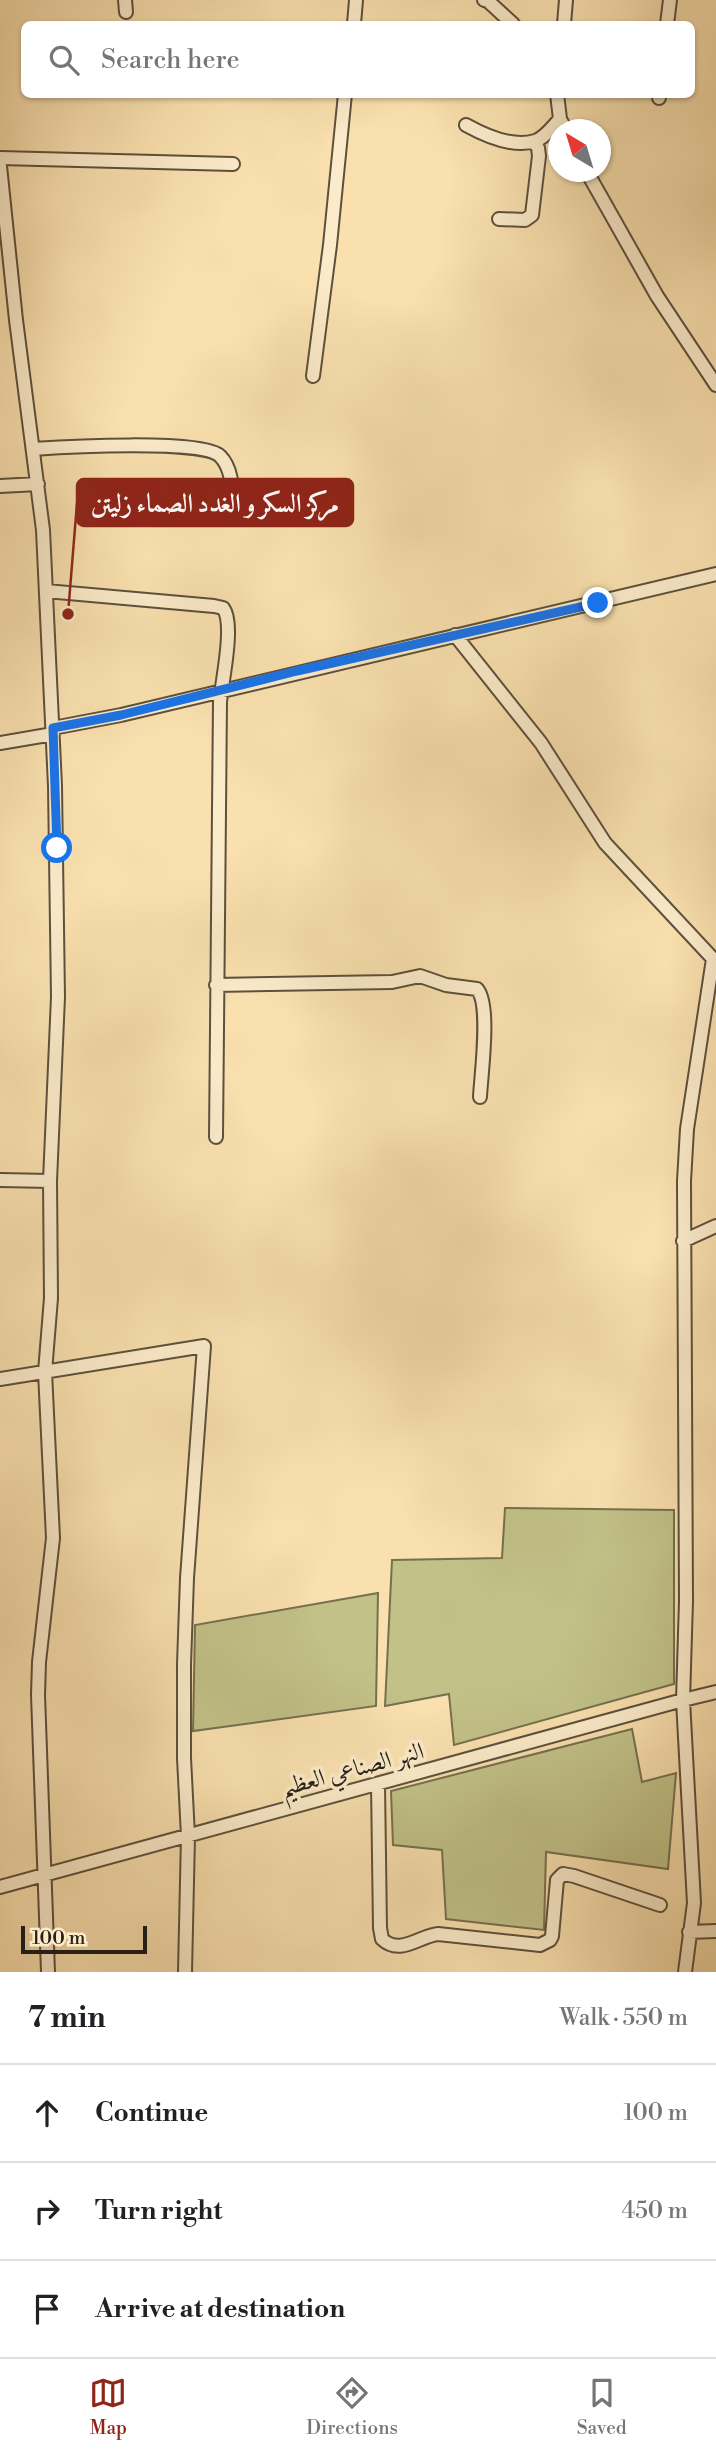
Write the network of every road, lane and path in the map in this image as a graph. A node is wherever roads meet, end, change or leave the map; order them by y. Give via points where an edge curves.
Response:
1 (356, 0) edge
2 (484, 0) edge
3 (566, 0) edge
4 (670, 0) edge
5 (354, 21) edge
6 (510, 21) edge
7 (564, 21) edge
8 (667, 21) edge
9 (345, 98) edge
10 (558, 98) edge
11 (562, 119) edge
12 (466, 125) dead end
13 (548, 133) edge
14 (534, 142) junction
15 (0, 158) edge
16 (233, 164) dead end
17 (0, 166) edge
18 (593, 182) edge
19 (499, 219) dead end
20 (313, 376) dead end
21 (716, 385) edge
22 (33, 449) junction
23 (38, 484) junction
24 (0, 486) edge
25 (233, 512) dead end
26 (716, 574) edge
27 (47, 591) junction
28 (455, 635) junction
29 (221, 690) junction
30 (53, 731) junction
31 (0, 743) edge
32 (715, 960) edge
33 (216, 985) junction
34 (480, 1097) dead end
35 (216, 1137) dead end
36 (0, 1180) edge
37 (50, 1181) junction
38 (716, 1226) edge
39 (682, 1241) junction
40 (45, 1372) junction
41 (0, 1379) edge
42 (716, 1692) edge
43 (683, 1700) junction
44 (378, 1784) junction
45 (188, 1836) junction
46 (43, 1875) junction
47 (0, 1887) edge
48 (660, 1905) dead end
49 (716, 1931) edge
50 (689, 1932) junction
51 (47, 1972) edge
52 (185, 1972) edge
53 (684, 1972) edge

1 - 5 street
2 - 6 street
3 - 7 street
4 - 8 street
9 - 20 street
10 - 11 street
12 - 14 street via 506,141
13 - 14 street
14 - 19 street via 539,156 532,215 525,220
15 - 16 street
17 - 22 street
18 - 21 street via 657,296
22 - 23 street
22 - 25 street via 115,445 213,451 227,464
23 - 24 street
23 - 27 street
26 - 28 street
27 - 29 street via 223,608 228,624
27 - 30 street
28 - 29 street
28 - 32 street via 541,743 606,843
29 - 30 street
29 - 33 street
30 - 31 street
30 - 37 street via 58,997
32 - 39 street via 687,1129
33 - 34 street via 393,982 420,976 477,989 483,996 484,1020
33 - 35 street
36 - 37 street
37 - 40 street via 51,1298
38 - 39 street
39 - 43 street
40 - 41 street
40 - 45 street via 204,1346 185,1652
40 - 46 street via 54,1538 39,1672
42 - 43 street, النهر الصناعي العظيم
43 - 44 street, النهر الصناعي العظيم
43 - 50 street via 694,1903
44 - 45 street, النهر الصناعي العظيم
44 - 48 street via 380,1928 382,1939 391,1945 438,1934 545,1944 552,1936 557,1880 563,1874
45 - 46 street, النهر الصناعي العظيم
45 - 52 street
46 - 47 street, النهر الصناعي العظيم
46 - 51 street
49 - 50 street
50 - 53 street

